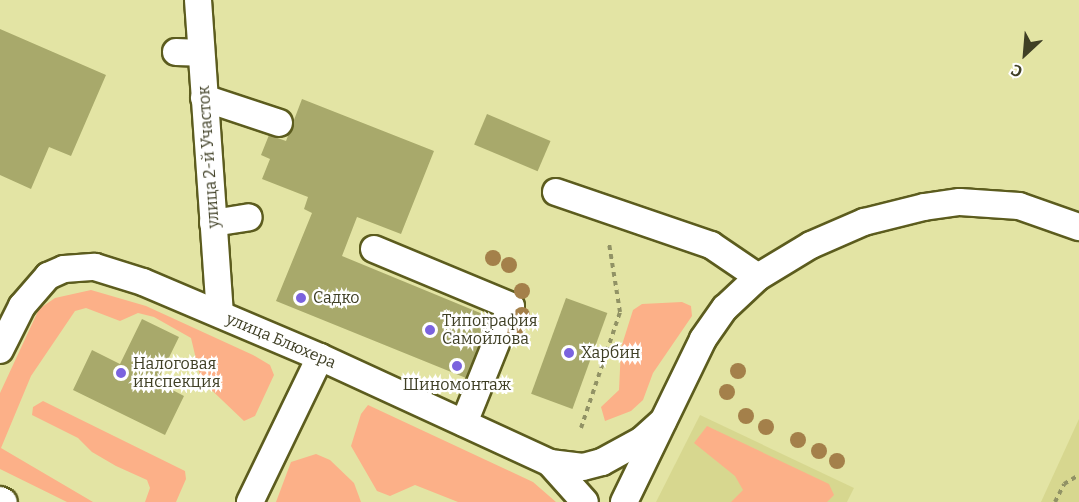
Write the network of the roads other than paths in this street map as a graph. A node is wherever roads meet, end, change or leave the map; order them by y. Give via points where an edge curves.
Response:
1 (198, 0) edge
2 (204, 98) junction
3 (279, 123) dead end
4 (556, 192) dead end
5 (249, 218) dead end
6 (213, 223) junction
7 (1079, 227) edge
8 (374, 249) dead end
9 (758, 277) junction
10 (220, 314) junction
11 (0, 350) edge
12 (320, 357) junction
13 (663, 421) junction
14 (464, 423) junction
15 (550, 463) junction
16 (250, 502) edge
17 (585, 502) edge
18 (624, 502) edge

1 - 2 street, улица 2-й Участок via 189,52
2 - 3 street
2 - 6 street, улица 2-й Участок
4 - 9 street via 711,245
5 - 6 street
6 - 10 street, улица 2-й Участок
7 - 9 street via 1019,206 960,202 924,207 864,222 812,245
8 - 14 street via 511,306
9 - 13 street via 725,308 703,339
10 - 11 street, улица Блюхера via 111,271 95,267 64,269 48,276 33,290
10 - 12 street, улица Блюхера
12 - 14 street, улица Блюхера
12 - 16 street
13 - 15 street, улица Блюхера via 629,448 592,465 568,467
13 - 18 street
14 - 15 street, улица Блюхера
15 - 17 street

